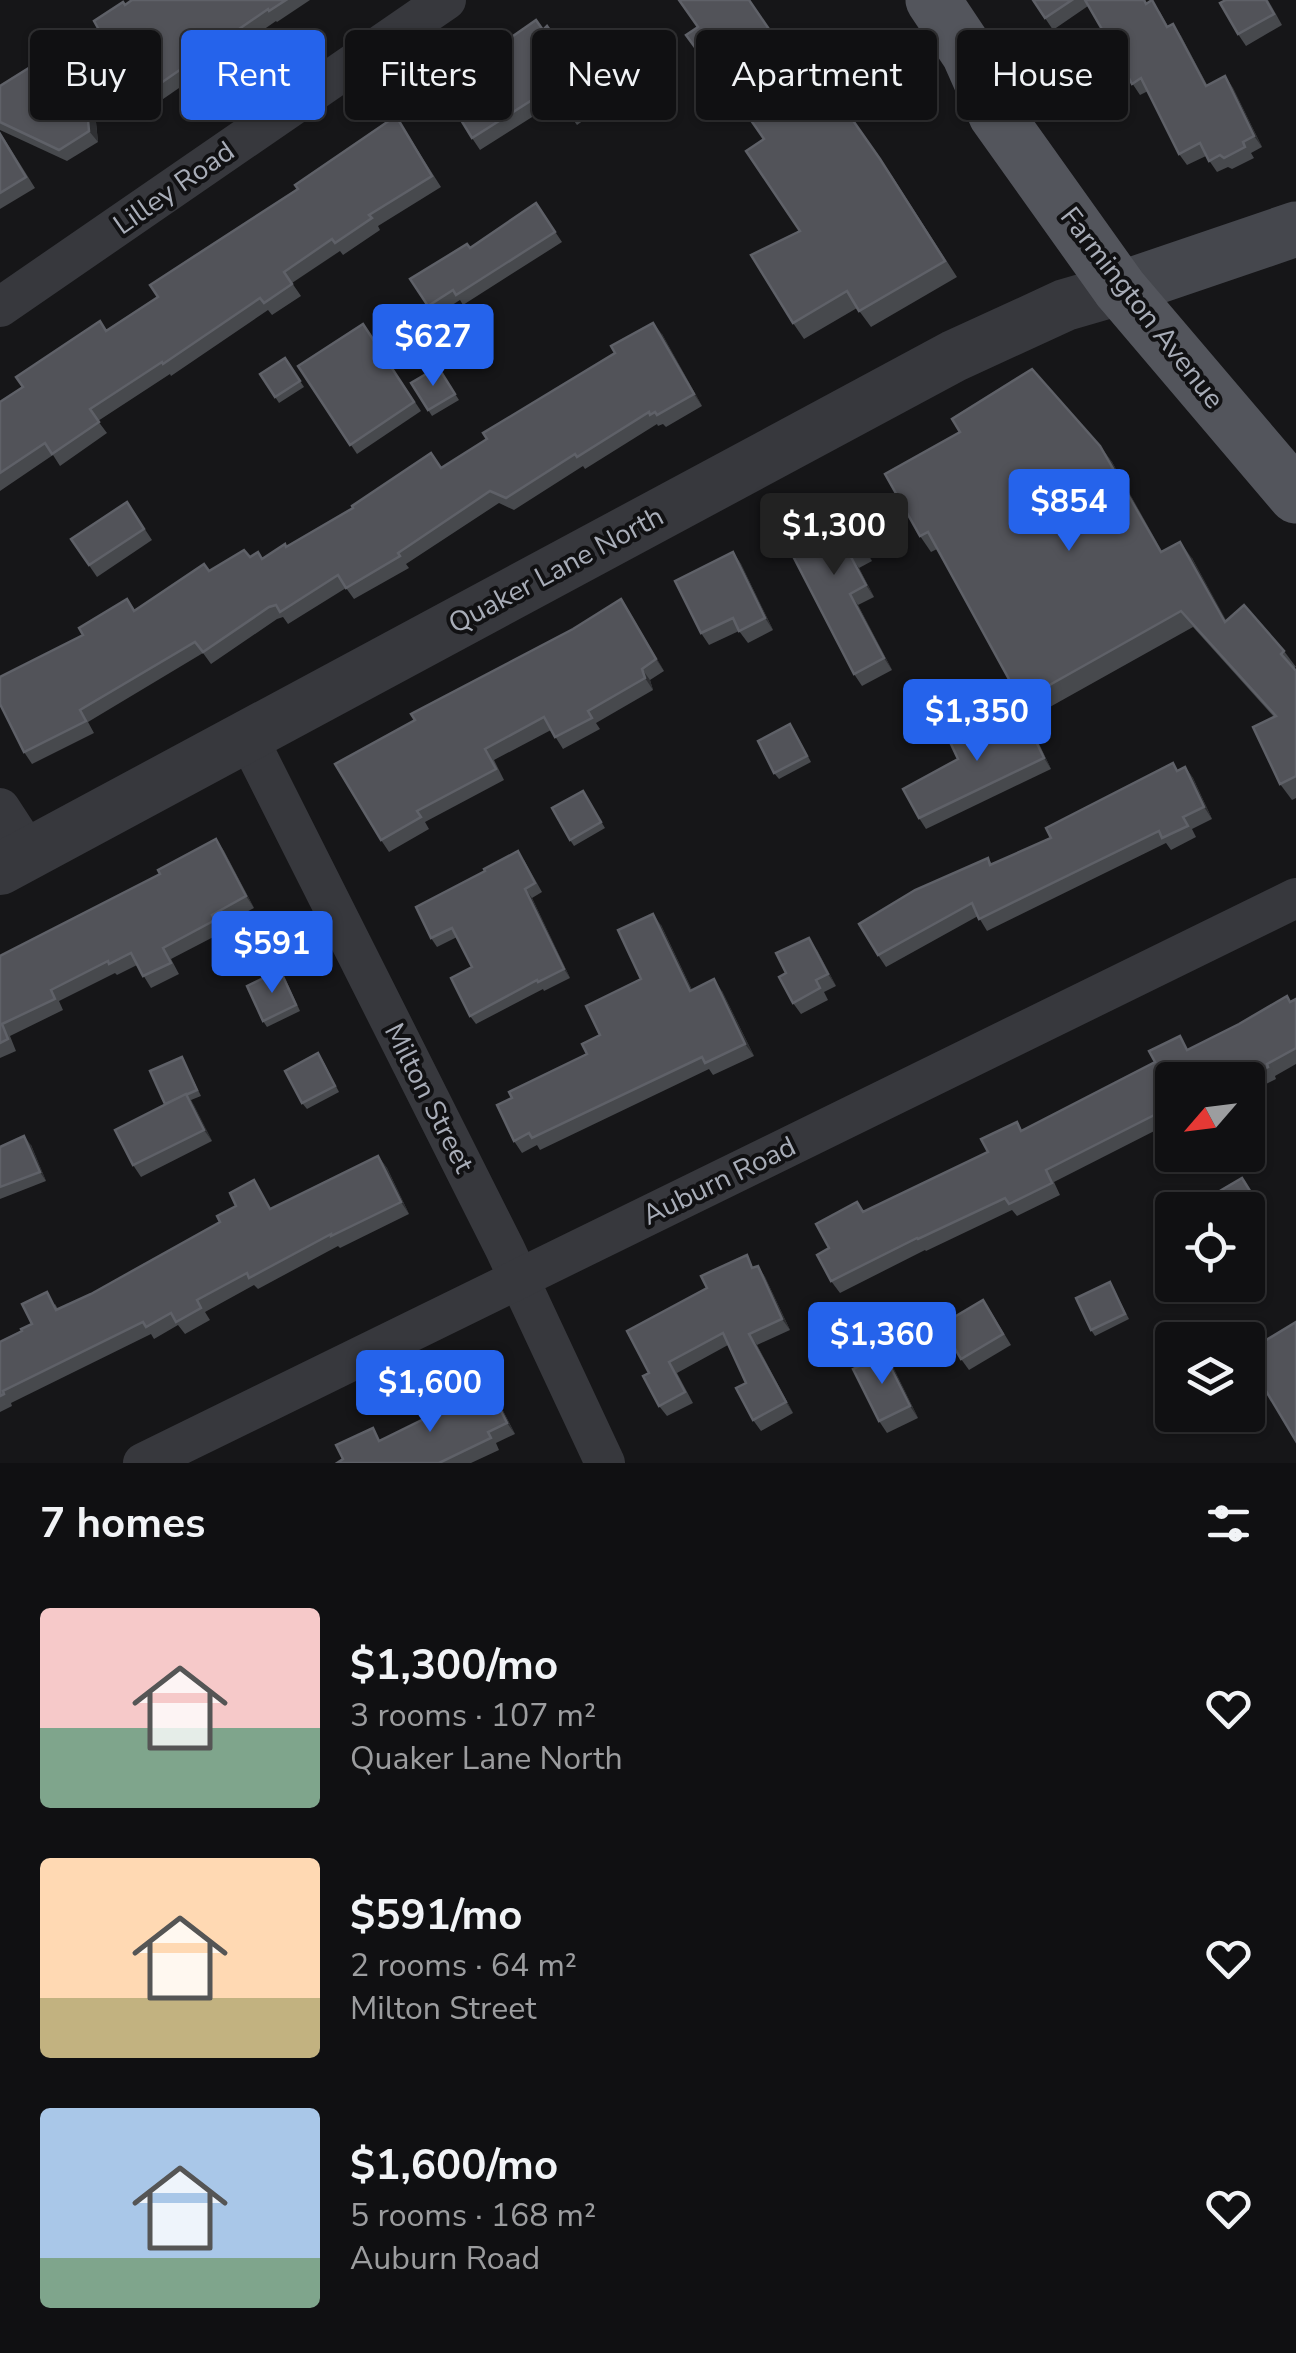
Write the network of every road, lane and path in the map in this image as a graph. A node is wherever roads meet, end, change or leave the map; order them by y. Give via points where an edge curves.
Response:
1 (446, 0) edge
2 (892, 0) edge
3 (933, 0) edge
4 (957, 36) edge
5 (957, 86) edge
6 (1000, 120) edge
7 (1296, 228) edge
8 (1120, 289) junction
9 (0, 308) edge
10 (1296, 496) edge
11 (247, 736) junction
12 (0, 808) edge
13 (15, 862) edge
14 (1296, 898) edge
15 (520, 1279) junction
16 (142, 1463) edge
17 (605, 1463) edge

1 - 9 street, Lilley Road
2 - 5 main road, Farmington Avenue
3 - 4 main road, Farmington Avenue
6 - 8 main road, Farmington Avenue
7 - 8 main road
8 - 10 main road, Farmington Avenue
8 - 11 street, Quaker Lane North via 1065,305 954,356
11 - 13 street, Quaker Lane North
11 - 15 street, Milton Street
12 - 13 street
14 - 15 street, Auburn Road
15 - 16 street, Auburn Road
15 - 17 street, Milton Street

